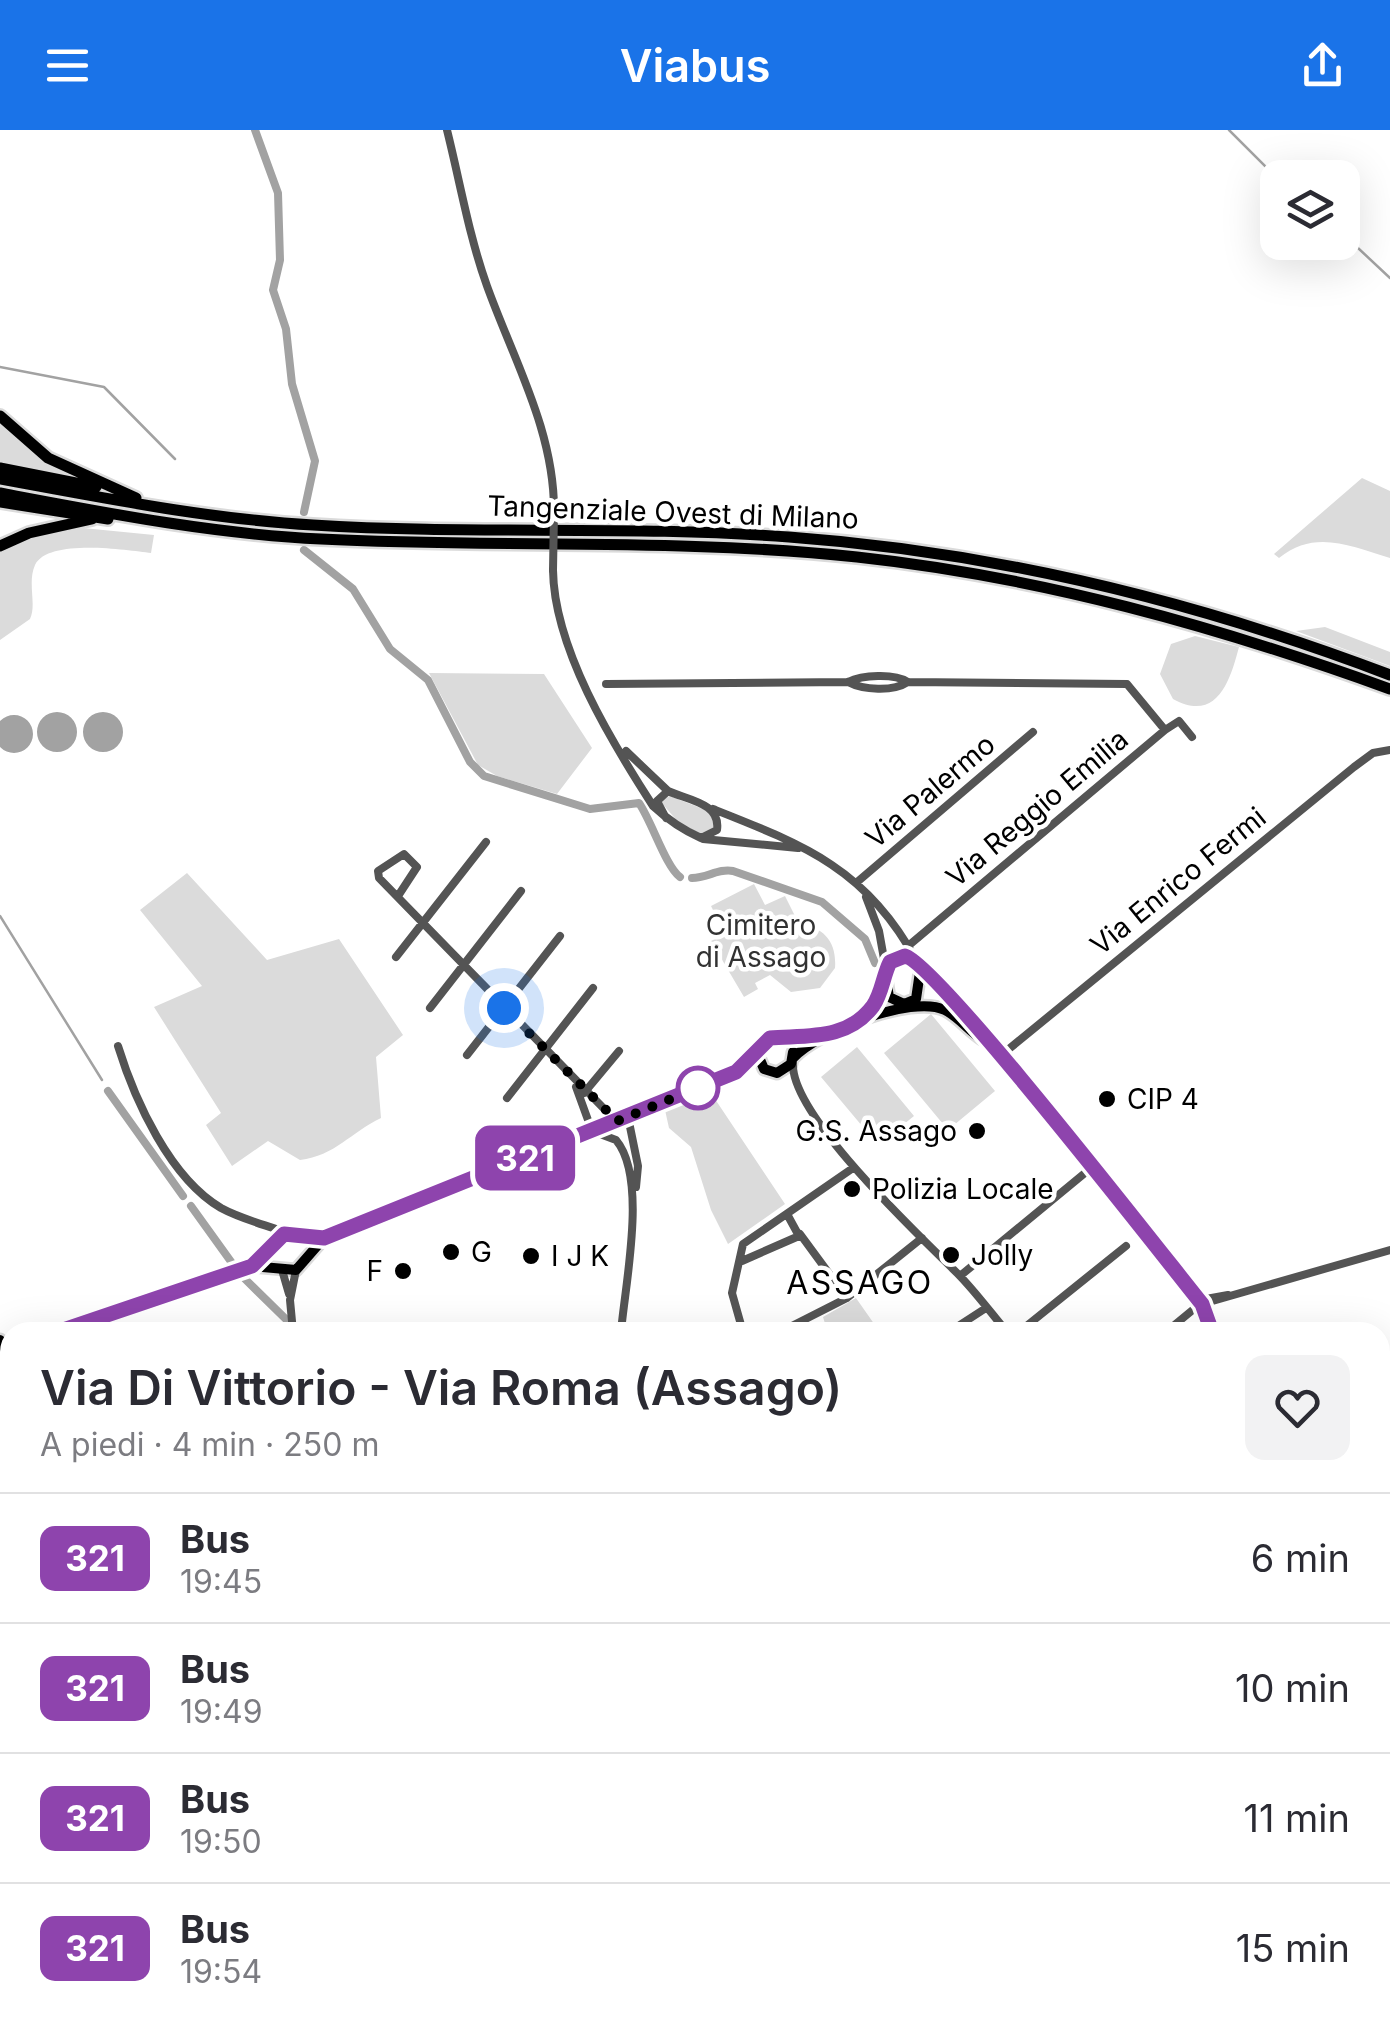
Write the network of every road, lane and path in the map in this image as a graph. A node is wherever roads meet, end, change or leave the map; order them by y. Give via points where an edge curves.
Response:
1 (447, 130) edge
2 (0, 416) edge
3 (0, 468) edge
4 (0, 479) edge
5 (120, 492) junction
6 (0, 493) edge
7 (0, 502) edge
8 (169, 510) junction
9 (95, 519) junction
10 (157, 521) junction
11 (0, 546) edge
12 (1390, 676) edge
13 (606, 684) dead end
14 (1390, 689) edge
15 (1166, 730) junction
16 (1033, 732) dead end
17 (1192, 737) dead end
18 (616, 740) junction
19 (1390, 750) edge
20 (650, 778) junction
21 (668, 790) junction
22 (657, 802) junction
23 (713, 809) junction
24 (666, 818) junction
25 (702, 838) junction
26 (486, 842) dead end
27 (826, 858) junction
28 (856, 883) junction
29 (521, 891) dead end
30 (864, 893) junction
31 (398, 896) junction
32 (424, 923) junction
33 (560, 936) dead end
34 (908, 944) junction
35 (396, 956) dead end
36 (894, 960) junction
37 (918, 962) junction
38 (464, 966) junction
39 (886, 976) junction
40 (593, 988) dead end
41 (908, 1004) junction
42 (430, 1008) dead end
43 (504, 1008) junction
44 (850, 1026) junction
45 (820, 1037) junction
46 (784, 1039) junction
47 (987, 1042) junction
48 (118, 1046) dead end
49 (544, 1050) junction
50 (618, 1051) dead end
51 (467, 1055) dead end
52 (758, 1055) junction
53 (999, 1056) junction
54 (793, 1058) junction
55 (767, 1070) junction
56 (736, 1072) junction
57 (797, 1086) junction
58 (583, 1094) junction
59 (507, 1098) dead end
60 (602, 1110) junction
61 (588, 1114) junction
62 (622, 1119) junction
63 (592, 1132) junction
64 (630, 1132) junction
65 (616, 1140) junction
66 (853, 1168) junction
67 (1091, 1168) junction
68 (633, 1196) junction
69 (787, 1214) junction
70 (270, 1226) junction
71 (800, 1234) junction
72 (295, 1235) junction
73 (324, 1238) junction
74 (922, 1238) junction
75 (272, 1246) junction
76 (1126, 1246) dead end
77 (1390, 1250) edge
78 (308, 1256) junction
79 (742, 1261) junction
80 (252, 1266) junction
81 (280, 1269) junction
82 (296, 1270) junction
83 (960, 1276) junction
84 (847, 1298) junction
85 (290, 1300) junction
86 (1202, 1304) junction
87 (986, 1308) junction
88 (87, 1322) edge
89 (292, 1322) edge
90 (623, 1322) edge
91 (740, 1322) edge
92 (800, 1322) edge
93 (964, 1322) edge
94 (998, 1322) edge
95 (1031, 1322) edge
96 (1179, 1322) edge
97 (1208, 1322) edge

1 - 18 street, bridge via 480,265 554,475 554,570 563,638
2 - 5 highway via 48,458
3 - 5 highway
4 - 8 highway, Tangenziale Ovest di Milano
5 - 8 highway
6 - 10 highway, Tangenziale Ovest di Milano
7 - 9 highway
8 - 12 highway, Tangenziale Ovest di Milano via 316,526 756,534 890,547 1119,588 1279,634
9 - 10 highway
9 - 11 highway
10 - 14 highway, Tangenziale Ovest di Milano via 320,539 767,549 905,563 1154,611
13 - 15 street via 900,677 1126,684
15 - 17 street, Via Reggio Emilia via 1179,721
15 - 34 street, Via Reggio Emilia
16 - 28 street, Via Palermo
18 - 20 street
18 - 24 street
19 - 53 street, Via Enrico Fermi via 1354,766
20 - 21 street
20 - 22 street
21 - 22 street
21 - 23 street
22 - 24 street
23 - 25 street via 718,830
23 - 27 street
24 - 25 street
25 - 27 street via 791,845
26 - 32 street
27 - 28 street
28 - 30 street
29 - 38 street
30 - 34 street
30 - 39 street via 880,931
31 - 31 street via 378,870 404,854 417,867
31 - 32 street
32 - 35 street
32 - 38 street
33 - 43 street
34 - 36 street, Via Reggio Emilia
34 - 37 street
36 - 37 main road
36 - 39 main road
37 - 41 main road via 920,993
37 - 47 main road
38 - 42 street
38 - 43 street
39 - 41 main road via 889,997
39 - 44 main road via 873,1006
40 - 49 street
41 - 44 main road
41 - 47 main road via 945,1010
43 - 49 street
43 - 51 street
44 - 45 main road
45 - 46 main road
45 - 54 main road
46 - 52 main road via 767,1040
46 - 54 main road
47 - 53 main road
48 - 70 street via 142,1105 200,1193
49 - 58 street
49 - 59 street
50 - 58 street
52 - 55 main road
52 - 56 main road
53 - 67 main road
54 - 55 main road via 785,1070
54 - 57 street
55 - 56 main road
55 - 57 street
56 - 62 main road
57 - 66 street
58 - 60 street
58 - 61 street
60 - 61 street
60 - 62 street
61 - 63 street
62 - 63 main road
62 - 64 street
63 - 65 street
63 - 73 main road
64 - 65 street
64 - 68 street via 638,1177
65 - 68 street via 626,1153
66 - 69 street
66 - 74 street
67 - 83 street
67 - 86 main road
68 - 90 street
69 - 71 street
69 - 79 street via 743,1244
70 - 72 street
70 - 75 street
71 - 79 street
71 - 84 street
72 - 73 main road
72 - 75 main road
72 - 78 main road
73 - 78 main road
74 - 83 street
74 - 84 street
75 - 80 main road
75 - 81 main road
76 - 95 street
77 - 86 street
78 - 82 main road
79 - 91 street via 732,1294
80 - 81 main road
80 - 88 main road
81 - 82 main road
81 - 85 street
82 - 85 street
83 - 87 street
84 - 92 street
85 - 89 street
86 - 96 street
86 - 97 main road
87 - 93 street
87 - 94 street

